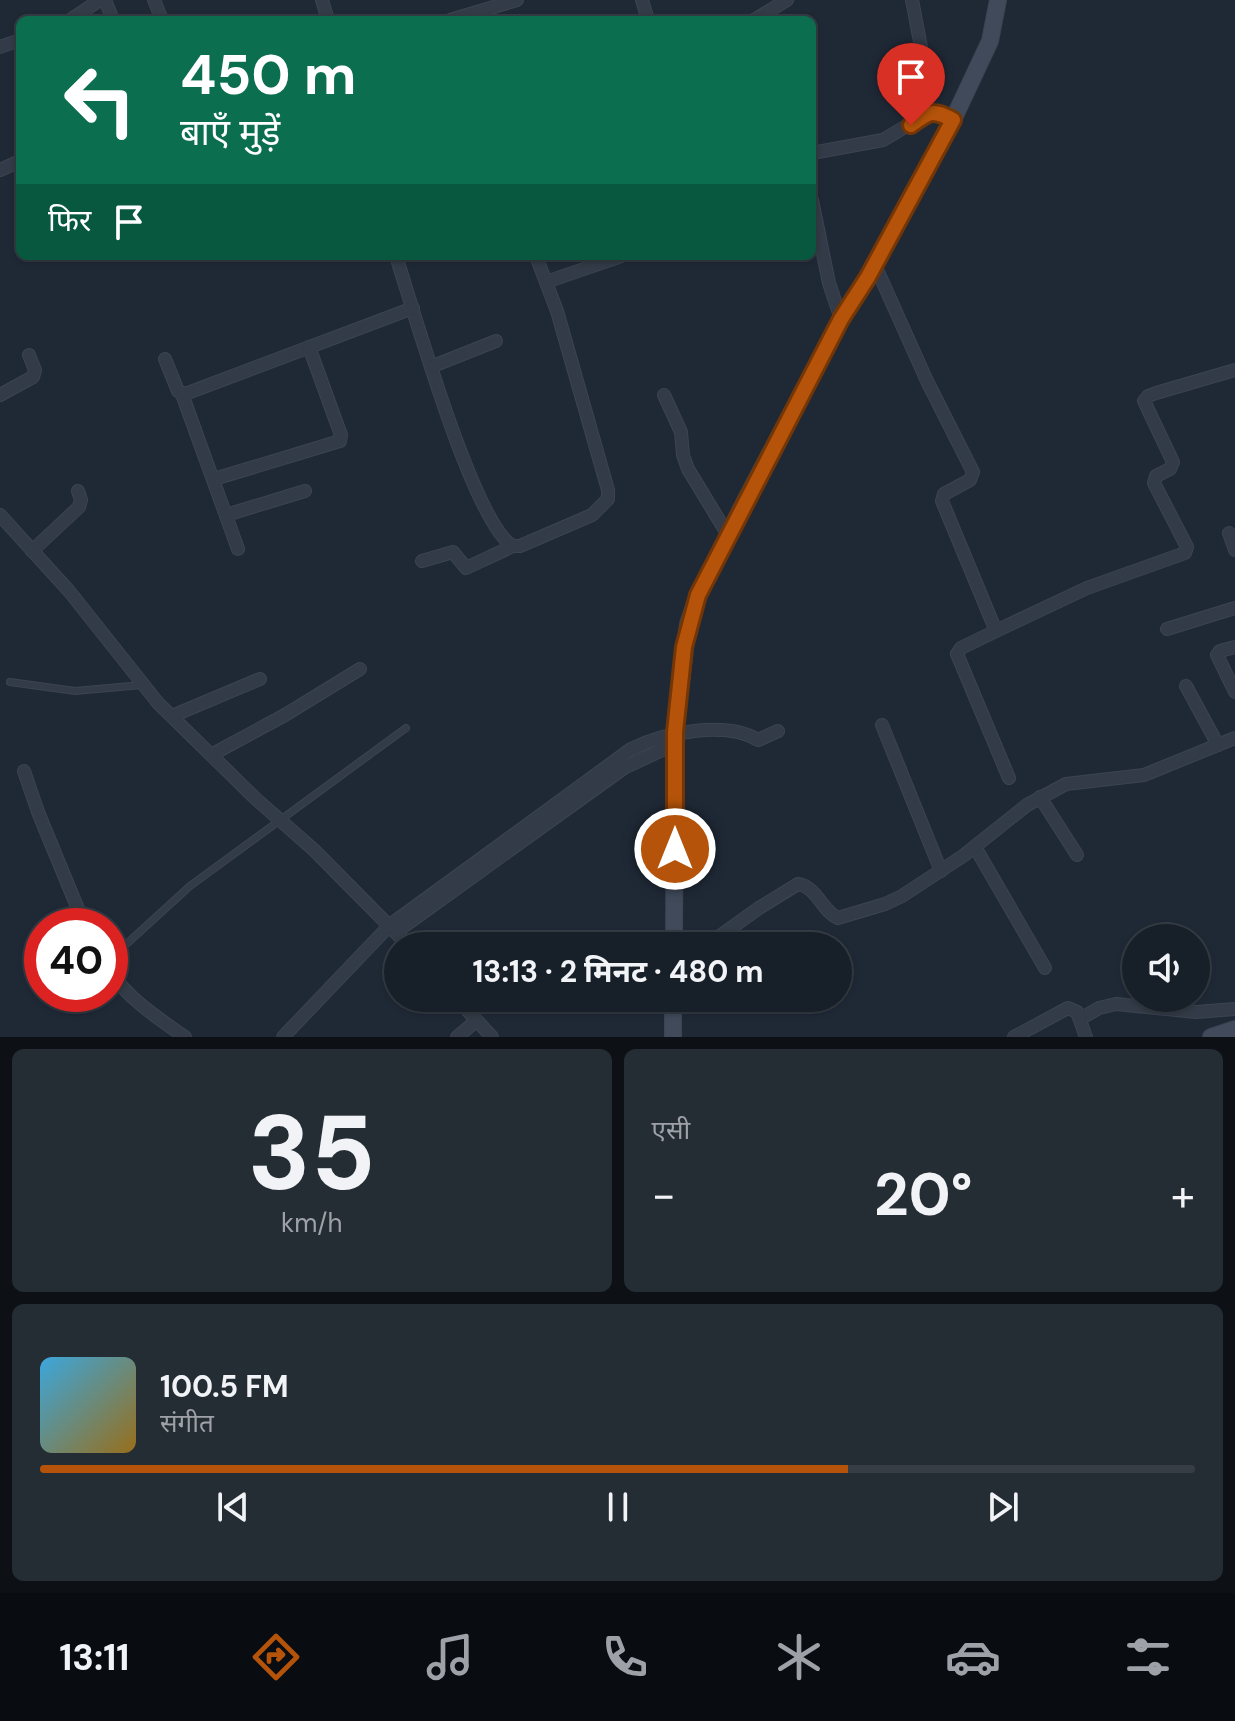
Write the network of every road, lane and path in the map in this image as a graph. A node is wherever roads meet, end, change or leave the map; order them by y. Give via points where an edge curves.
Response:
1 (102, 0) edge
2 (517, 0) edge
3 (787, 0) edge
4 (912, 0) edge
5 (998, 0) edge
6 (497, 2) edge
7 (76, 16) edge
8 (460, 16) edge
9 (761, 16) edge
10 (926, 73) dead end
11 (953, 120) junction
12 (816, 152) edge
13 (816, 220) edge
14 (397, 260) edge
15 (538, 260) edge
16 (610, 260) edge
17 (875, 265) junction
18 (546, 282) junction
19 (413, 308) junction
20 (841, 319) junction
21 (496, 341) dead end
22 (309, 347) junction
23 (29, 355) dead end
24 (165, 359) dead end
25 (433, 366) junction
26 (1235, 370) edge
27 (182, 394) junction
28 (0, 395) edge
29 (664, 395) dead end
30 (214, 479) junction
31 (78, 491) dead end
32 (305, 491) dead end
33 (0, 515) edge
34 (226, 515) junction
35 (1229, 533) dead end
36 (728, 535) junction
37 (513, 546) junction
38 (238, 549) dead end
39 (1235, 550) edge
40 (32, 551) junction
41 (422, 561) dead end
42 (1235, 608) edge
43 (1167, 629) dead end
44 (996, 631) junction
45 (1235, 647) edge
46 (360, 669) dead end
47 (260, 679) dead end
48 (10, 682) dead end
49 (142, 685) junction
50 (1186, 686) dead end
51 (1235, 692) edge
52 (172, 716) junction
53 (882, 725) dead end
54 (406, 728) dead end
55 (778, 731) dead end
56 (675, 738) junction
57 (1235, 738) edge
58 (1218, 745) junction
59 (211, 755) junction
60 (24, 771) dead end
61 (1009, 778) dead end
62 (1040, 797) junction
63 (278, 819) junction
64 (975, 847) junction
65 (1077, 855) dead end
66 (941, 871) junction
67 (78, 908) edge
68 (393, 929) junction
69 (727, 931) edge
70 (396, 932) edge
71 (674, 932) edge
72 (128, 943) edge
73 (1045, 968) dead end
74 (128, 992) edge
75 (1235, 1009) edge
76 (468, 1012) edge
77 (673, 1012) edge
78 (1080, 1019) junction
79 (476, 1021) junction
80 (1235, 1029) edge
81 (185, 1037) edge
82 (283, 1037) edge
83 (457, 1037) edge
84 (492, 1037) edge
85 (673, 1037) edge
86 (1014, 1037) edge
87 (1086, 1037) edge
88 (1211, 1037) edge

1 - 7 street
2 - 6 street
3 - 9 street
4 - 10 street
5 - 11 street via 990,41
6 - 8 street
11 - 12 street via 930,112 883,140
11 - 17 street
13 - 20 street
14 - 19 street
15 - 18 street
16 - 18 street
17 - 20 street
17 - 44 street via 973,472 942,501
18 - 37 street via 608,499 592,515
19 - 22 street
19 - 25 street
20 - 36 street
21 - 25 street
22 - 27 street
22 - 30 street via 340,441
23 - 28 street via 33,377
24 - 27 street
25 - 37 street via 476,495
26 - 44 street via 1144,401 1173,462 1154,483 1187,547 1185,553 1087,588
27 - 30 street
29 - 36 street via 681,432 688,469
30 - 34 street
31 - 40 street via 79,507
32 - 34 street
33 - 40 street
34 - 38 street
35 - 39 street
36 - 56 street via 688,624
37 - 41 street via 466,568 453,552
40 - 49 street
42 - 43 street
44 - 61 street via 957,654
45 - 51 street via 1217,655
46 - 59 street
47 - 52 street
48 - 49 lane via 75,691
49 - 52 street
50 - 58 street
52 - 59 street
53 - 66 street
54 - 63 lane
55 - 56 street via 758,740 742,731
56 - 68 street via 631,749
56 - 71 street
57 - 58 street
58 - 62 street via 1144,775 1080,780
59 - 63 street
60 - 67 street
62 - 64 street
62 - 65 street
63 - 68 street
63 - 72 lane via 190,886
64 - 66 street
64 - 73 street
66 - 69 street via 885,904 838,918 809,887 798,884
68 - 70 street
68 - 82 street
74 - 81 street
75 - 78 street via 1196,1012 1116,1004
76 - 79 street
77 - 85 street
78 - 86 street via 1068,1008
78 - 87 street
79 - 83 street
79 - 84 street
80 - 88 street

